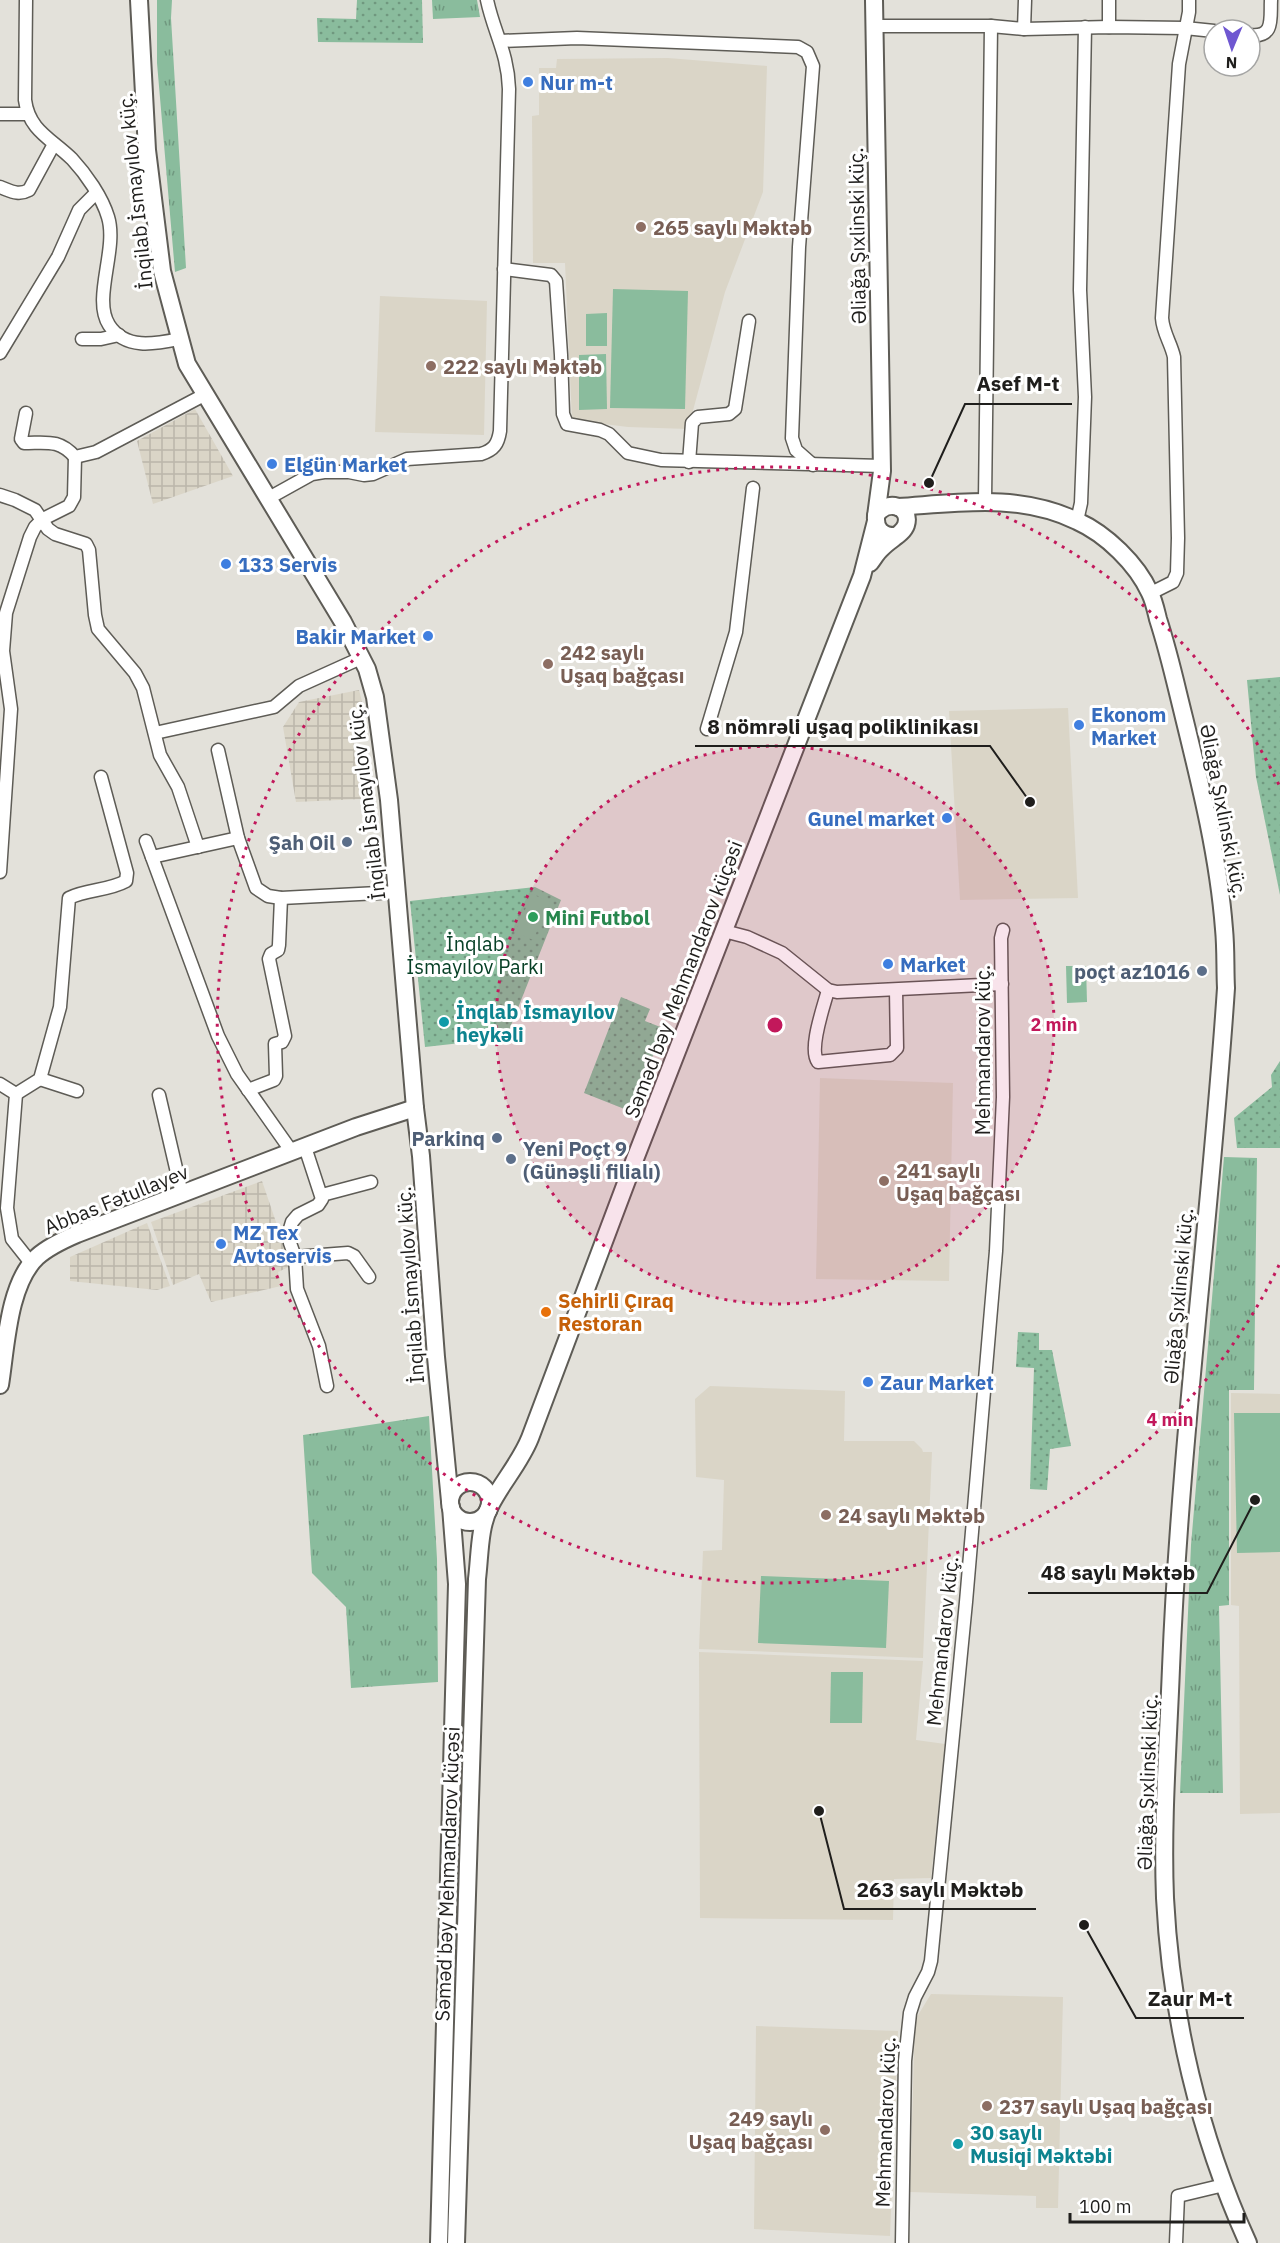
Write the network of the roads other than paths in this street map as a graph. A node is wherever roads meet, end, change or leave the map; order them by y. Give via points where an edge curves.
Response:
1 (26, 0) edge
2 (139, 0) edge
3 (487, 0) edge
4 (874, 0) edge
5 (1025, 0) edge
6 (1109, 0) edge
7 (1189, 0) edge
8 (1271, 0) edge
9 (875, 26) junction
10 (991, 26) junction
11 (1085, 27) junction
12 (1109, 27) junction
13 (1185, 28) junction
14 (1024, 29) junction
15 (1202, 30) edge
16 (1262, 34) edge
17 (500, 41) junction
18 (0, 114) edge
19 (27, 114) junction
20 (54, 144) junction
21 (0, 187) edge
22 (96, 193) junction
23 (504, 270) junction
24 (749, 321) dead end
25 (119, 335) junction
26 (82, 339) dead end
27 (180, 339) junction
28 (0, 353) edge
29 (204, 395) junction
30 (26, 413) dead end
31 (75, 457) junction
32 (689, 462) junction
33 (813, 465) junction
34 (882, 469) junction
35 (753, 488) dead end
36 (0, 495) edge
37 (267, 499) junction
38 (985, 500) junction
39 (941, 504) junction
40 (897, 506) junction
41 (43, 519) junction
42 (876, 519) junction
43 (1077, 521) junction
44 (899, 533) junction
45 (862, 576) junction
46 (1151, 593) junction
47 (3, 612) edge
48 (361, 658) junction
49 (3, 670) edge
50 (707, 729) dead end
51 (155, 733) junction
52 (218, 750) dead end
53 (101, 777) dead end
54 (238, 838) junction
55 (146, 841) dead end
56 (198, 847) junction
57 (152, 857) junction
58 (0, 872) edge
59 (398, 892) junction
60 (280, 898) junction
61 (1003, 930) dead end
62 (724, 931) junction
63 (1002, 984) junction
64 (828, 990) junction
65 (896, 990) junction
66 (40, 1079) junction
67 (0, 1084) edge
68 (248, 1090) junction
69 (77, 1091) dead end
70 (16, 1094) junction
71 (159, 1095) dead end
72 (415, 1108) junction
73 (298, 1149) junction
74 (371, 1182) dead end
75 (183, 1194) junction
76 (322, 1195) junction
77 (295, 1257) junction
78 (31, 1263) junction
79 (369, 1277) dead end
80 (0, 1385) edge
81 (327, 1386) dead end
82 (443, 1436) junction
83 (518, 1465) junction
84 (473, 1482) junction
85 (451, 1504) junction
86 (489, 1508) junction
87 (1224, 2185) junction
88 (440, 2243) edge
89 (456, 2243) edge
90 (902, 2243) edge
91 (1176, 2243) edge
92 (1248, 2243) edge

1 - 19 street
2 - 27 main road, İnqilab İsmayılov küç. via 147,150 160,260
3 - 17 street
4 - 9 main road, Əliağa Şıxlinski küç.
5 - 14 street
6 - 12 street
7 - 13 street
8 - 16 street via 1270,28
9 - 10 street
9 - 34 main road, Əliağa Şıxlinski küç.
10 - 14 street
10 - 38 street
11 - 12 street
11 - 14 street
11 - 43 street via 1080,290 1085,397 1082,503
12 - 13 street
13 - 15 street
13 - 46 street via 1179,64 1162,318 1163,333 1174,357 1177,573 1173,582
17 - 23 street via 509,89
17 - 33 street via 647,39 798,47 807,52 813,66 799,247 792,438 796,450
18 - 19 street
19 - 20 street
20 - 21 street via 29,190 14,193
20 - 22 street via 73,160
22 - 25 street via 111,228 105,316
22 - 28 street via 79,210 58,257
23 - 32 street via 551,275 556,281 563,414 567,424 609,434 628,453
23 - 37 street via 500,431 498,442 490,451 407,459 364,476 324,471
24 - 32 street via 735,409 729,414 698,417 692,423
25 - 26 street
25 - 27 street via 138,344
27 - 29 main road, İnqilab İsmayılov küç. via 187,364
29 - 31 street via 96,452
29 - 37 main road, İnqilab İsmayılov küç.
30 - 31 street via 21,439 24,443 55,443
31 - 41 street via 74,497 69,506
32 - 33 street
33 - 34 street
34 - 40 main road
34 - 42 main road
35 - 50 street via 736,632
36 - 41 street via 35,510
37 - 48 main road, İnqilab İsmayılov küç.
38 - 39 main road, Əliağa Şıxlinski küç.
38 - 43 main road, Əliağa Şıxlinski küç. via 1034,507
39 - 40 main road, Əliağa Şıxlinski küç.
39 - 44 main road
40 - 42 main road via 882,508
40 - 44 main road via 907,520
41 - 47 street via 30,537
41 - 51 street via 55,534 86,544 98,629 135,673
42 - 44 main road via 879,531 889,536
42 - 45 main road
43 - 46 main road, Əliağa Şıxlinski küç. via 1117,550
44 - 45 main road via 880,549
45 - 62 main road, Səməd bəy Mehmandarov küçəsi
46 - 87 main road, Əliağa Şıxlinski küç. via 1211,838 1225,931 1226,988 1176,1559 1165,1894 1173,1991 1183,2045
47 - 49 street
48 - 51 street via 299,686 274,707
48 - 59 main road, İnqilab İsmayılov küç. via 372,684 379,718
49 - 58 street via 11,709
51 - 56 street via 160,755 178,787
52 - 54 street
53 - 66 street via 126,881 69,898 60,1007
54 - 56 street
54 - 60 street via 256,888
55 - 57 street
56 - 57 street
57 - 68 street via 218,1036
59 - 60 street
59 - 72 main road, İnqilab İsmayılov küç.
60 - 68 street via 279,945 270,959 285,1036 282,1042 274,1044 274,1080
61 - 63 street, Mehmandarov küç.
62 - 64 street via 782,953
62 - 83 main road, Səməd bəy Mehmandarov küçəsi
63 - 65 street
63 - 90 street, Mehmandarov küç. via 1003,1097 996,1251 931,1961 910,2013 905,2061
64 - 65 street
64 - 65 street via 815,1045 814,1057 818,1062 890,1055 897,1048
66 - 69 street
66 - 70 street
67 - 70 street
68 - 73 street
70 - 78 street via 7,1208 12,1239
71 - 75 street
72 - 73 main road, Abbas Fətullayev
72 - 82 main road, İnqilab İsmayılov küç.
73 - 75 main road, Abbas Fətullayev
73 - 76 street
74 - 76 street
75 - 78 main road, Abbas Fətullayev via 77,1234
76 - 77 street via 318,1205 292,1222 290,1243
77 - 79 street via 348,1253
77 - 81 street via 297,1289 319,1346
78 - 80 main road, Abbas Fətullayev via 12,1310
82 - 84 main road via 458,1470
82 - 85 main road, İnqilab İsmayılov küç.
83 - 84 main road via 494,1480
83 - 86 main road, Səməd bəy Mehmandarov küçəsi
84 - 85 main road via 455,1489
84 - 86 main road via 485,1489
85 - 86 main road via 458,1518 470,1522 482,1518
85 - 88 main road, Səməd bəy Mehmandarov küçəsi via 457,1595
86 - 89 main road, Səməd bəy Mehmandarov küçəsi via 477,1579
87 - 91 street via 1178,2196
87 - 92 main road, Əliağa Şıxlinski küç.

